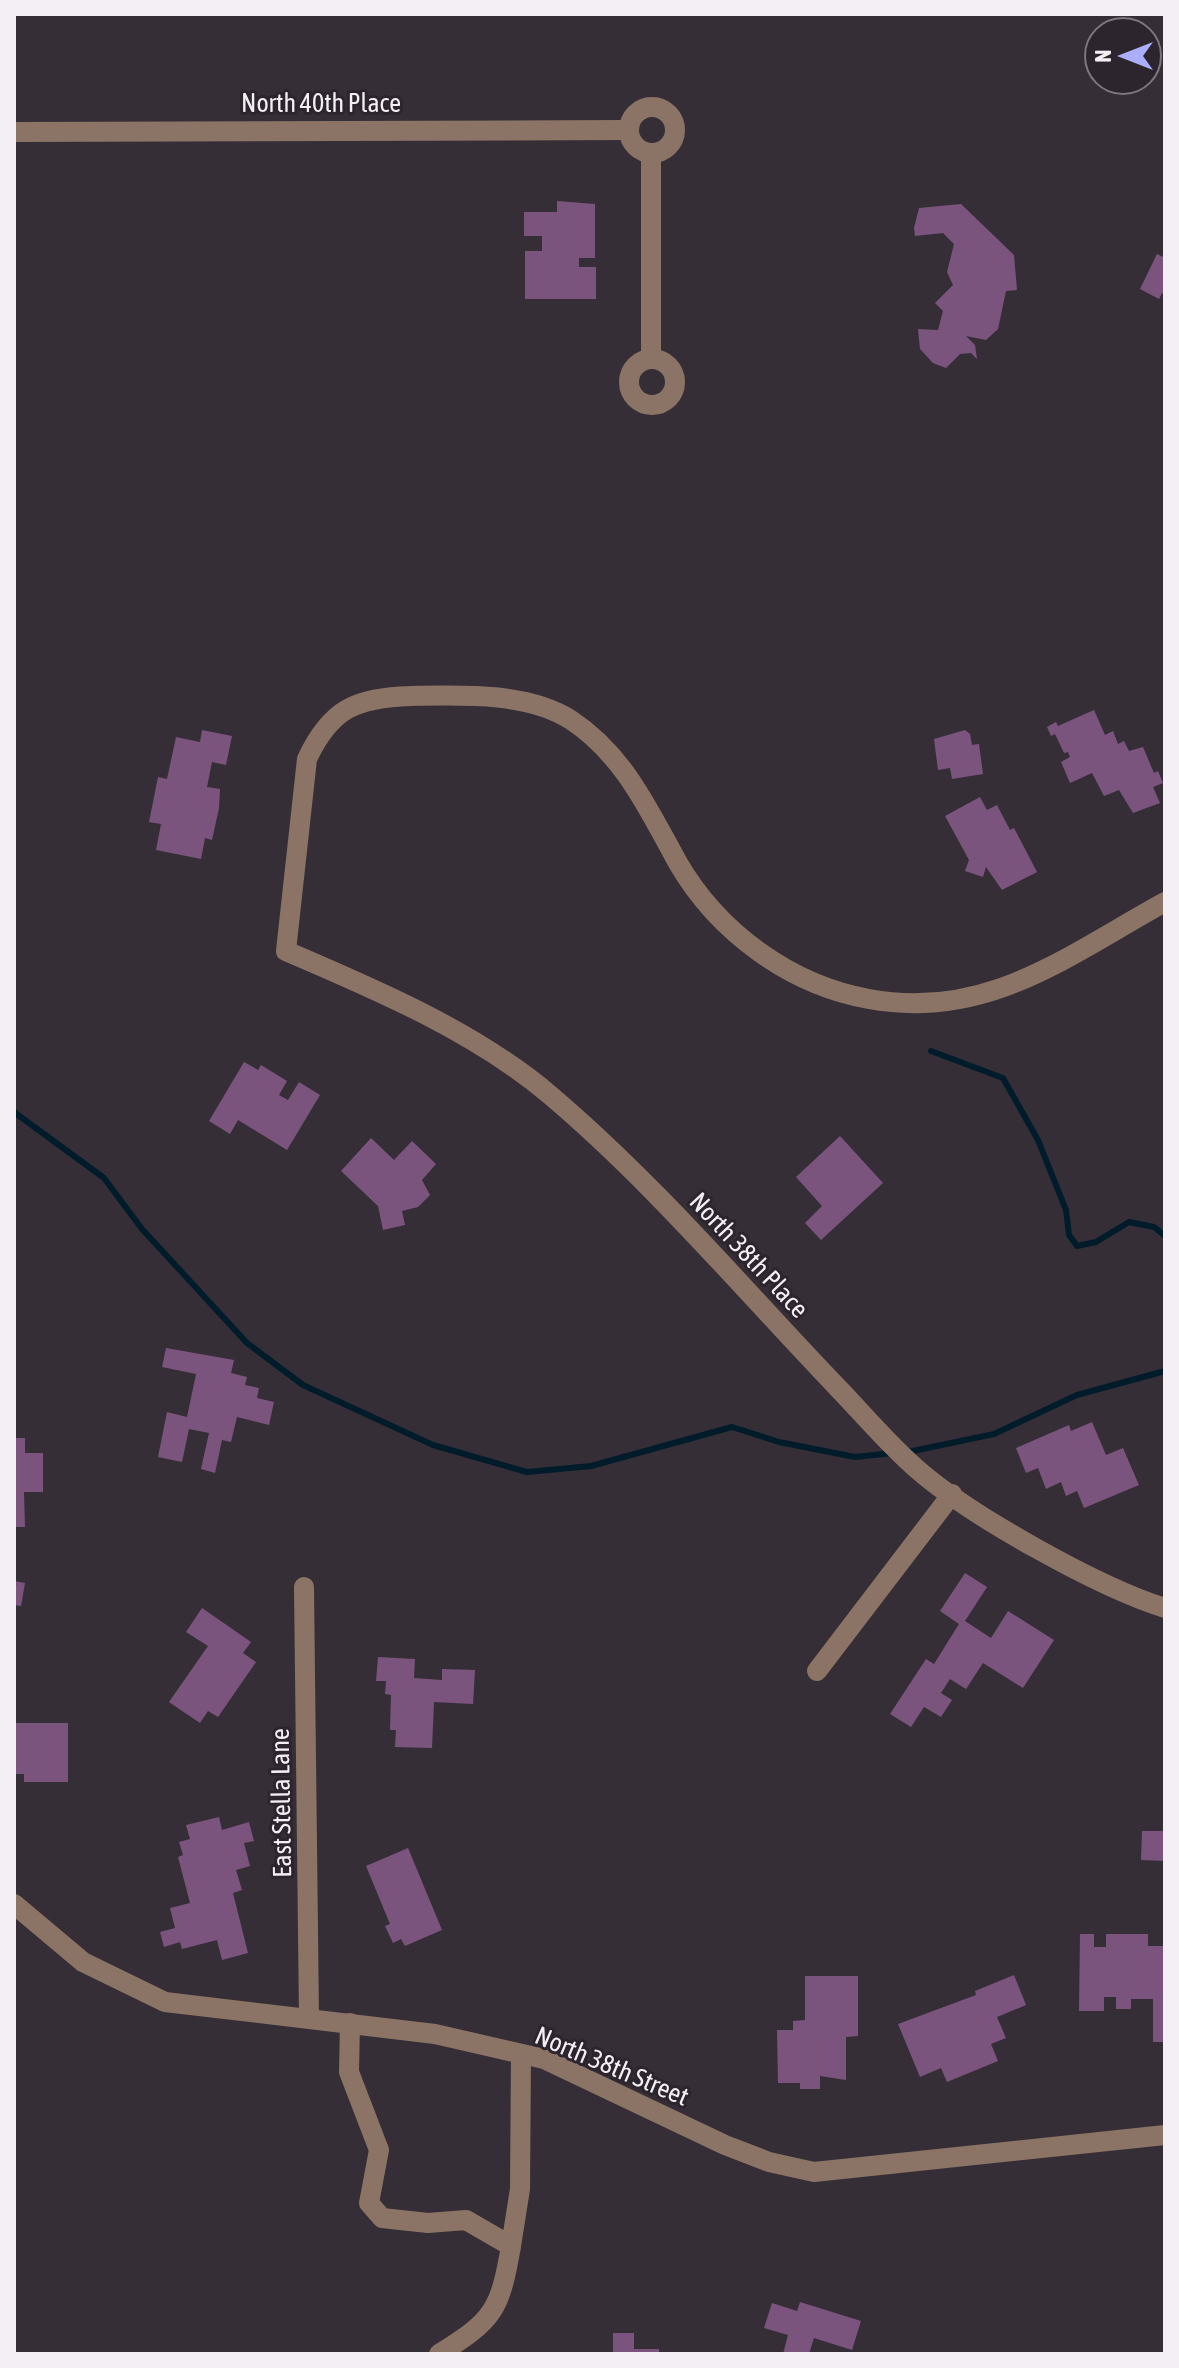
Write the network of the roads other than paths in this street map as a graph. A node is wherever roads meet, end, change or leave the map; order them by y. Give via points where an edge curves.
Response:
1 (628, 130) junction
2 (14, 132) edge
3 (651, 154) junction
4 (651, 359) dead end
5 (1165, 902) edge
6 (952, 1494) junction
7 (304, 1587) dead end
8 (1165, 1608) edge
9 (817, 1671) dead end
10 (14, 1904) edge
11 (309, 2018) junction
12 (350, 2023) junction
13 (521, 2054) junction
14 (1165, 2135) edge
15 (511, 2246) junction
16 (439, 2354) edge

1 - 2 street, North 40th Place
1 - 3 street via 637,149
1 - 3 street via 634,115 647,107 669,114 675,128 672,143
3 - 4 street
5 - 6 street, North 38th Place via 1005,989 934,1003 867,999 810,981 749,945 710,909 627,773 569,719 531,703 473,697 375,698 340,711 321,730 307,759 286,951 381,991 547,1092 687,1225 919,1471
6 - 8 street, North 38th Place via 1059,1559
6 - 9 street
7 - 11 street, East Stella Lane
10 - 11 street, North 38th Street via 83,1962 165,2002
11 - 12 street, North 38th Street
12 - 13 street, North 38th Street via 435,2034
12 - 15 street via 349,2072 379,2150 369,2203 382,2218 466,2220
13 - 14 street, North 38th Street via 544,2059 725,2145 814,2172
13 - 15 street via 520,2189
15 - 16 street via 502,2297 475,2332

